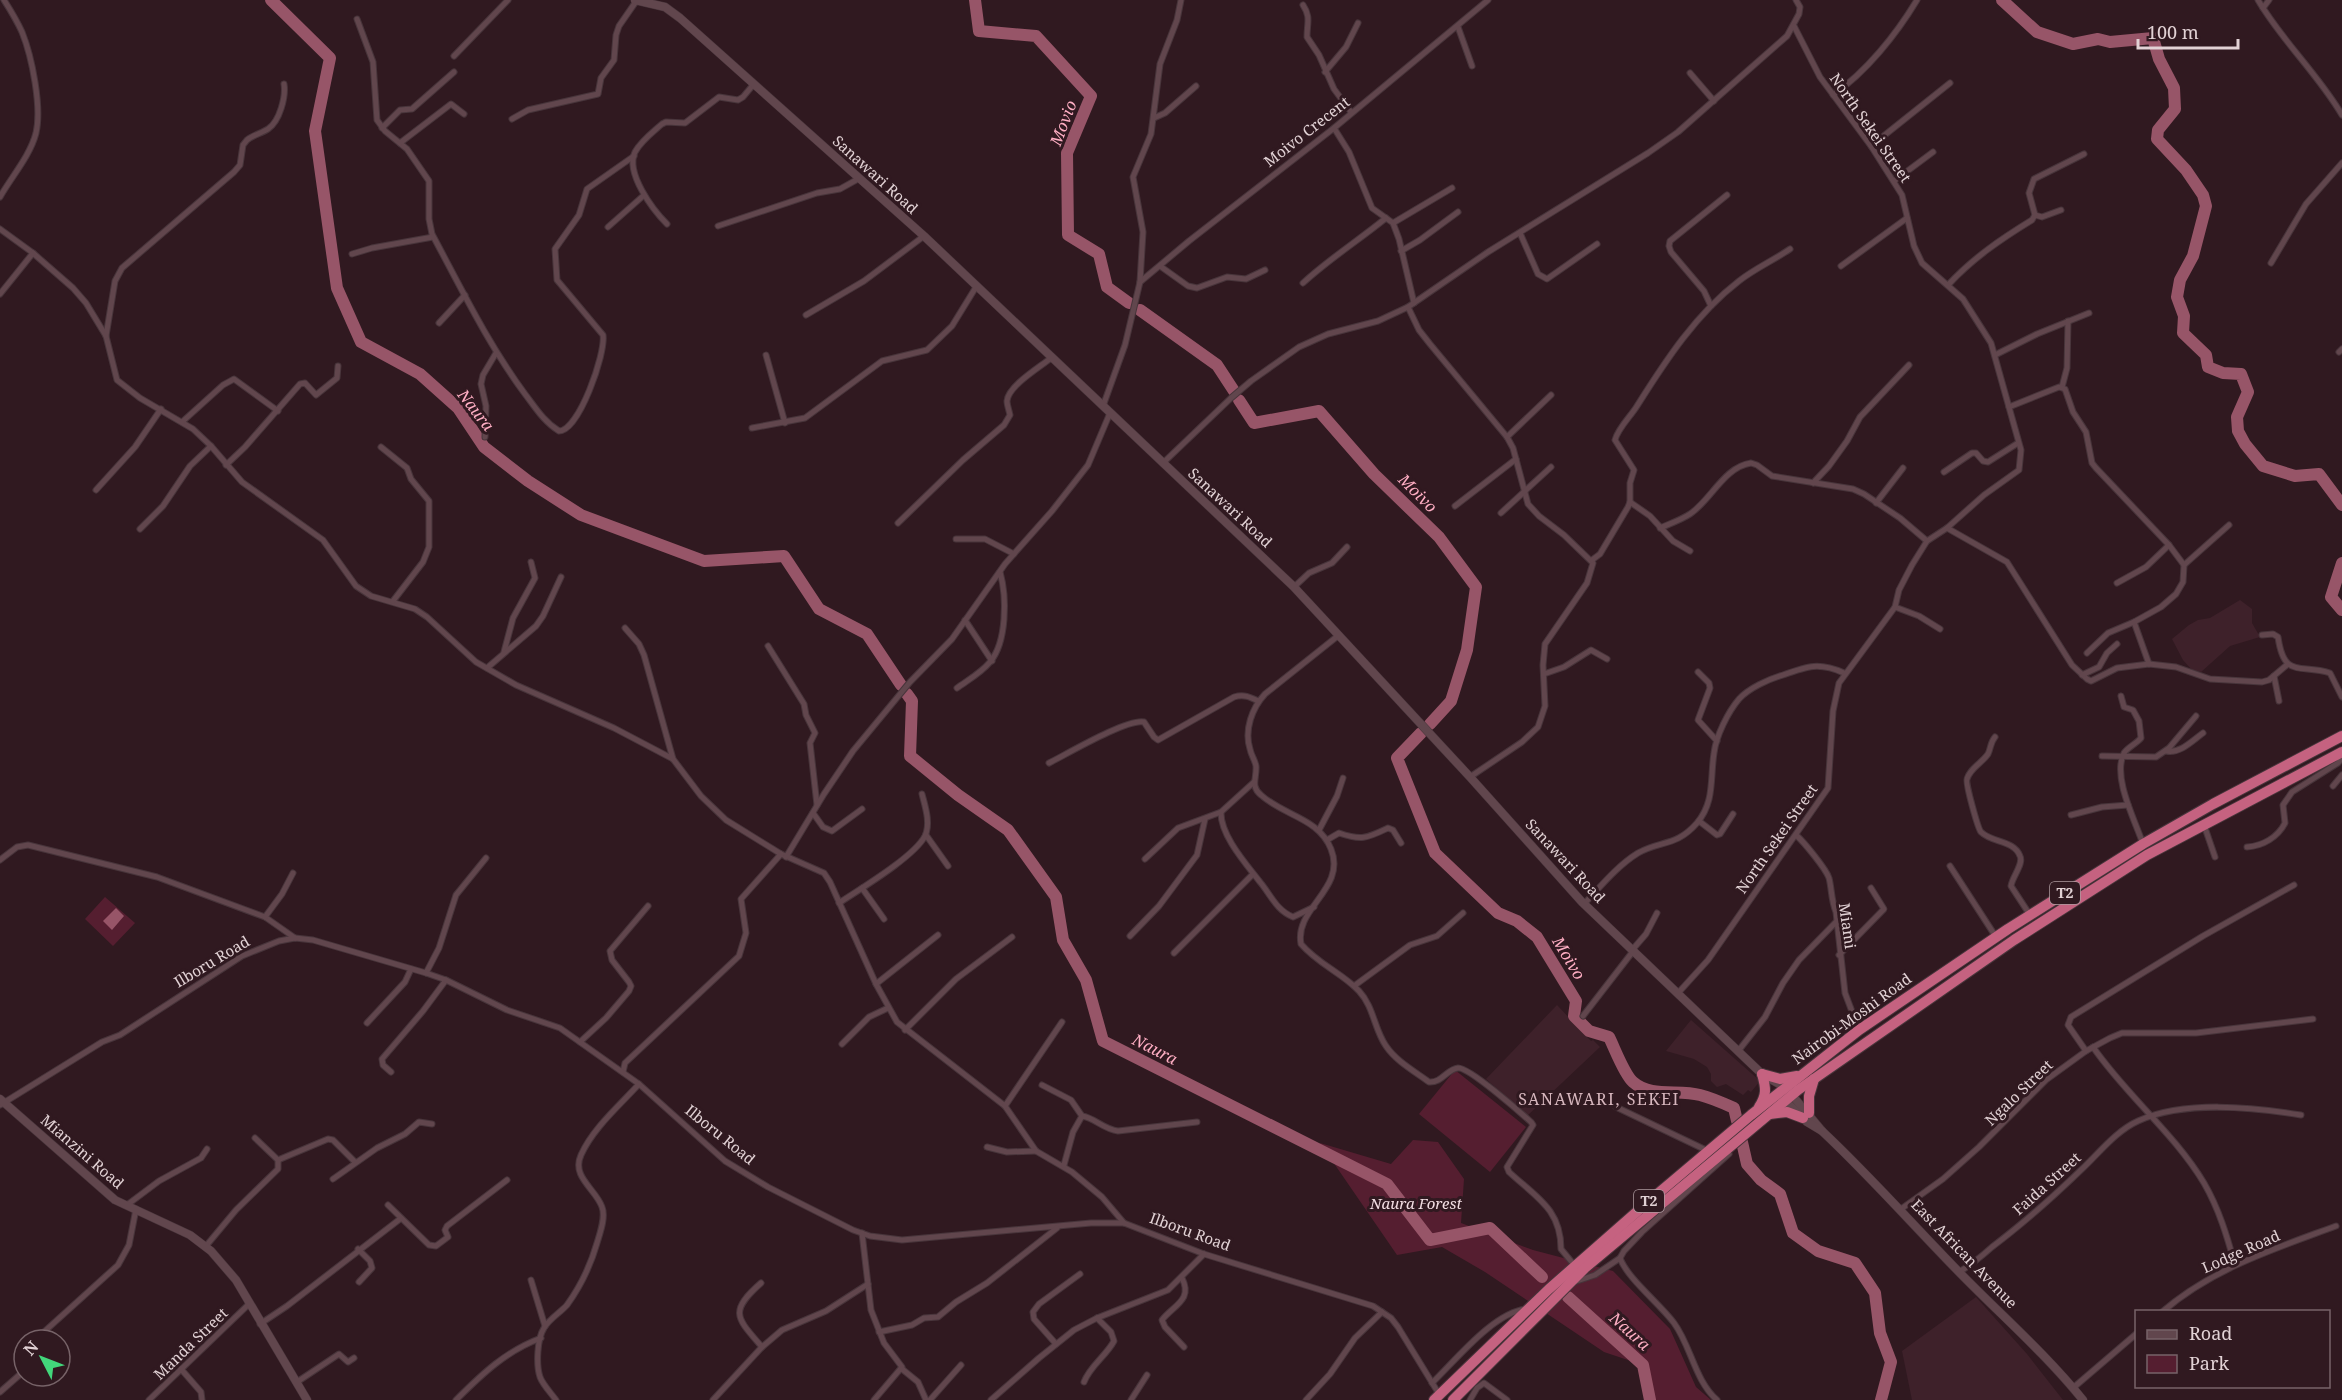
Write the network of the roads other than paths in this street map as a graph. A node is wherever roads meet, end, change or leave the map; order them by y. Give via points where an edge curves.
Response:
1 (4, 0) edge
2 (508, 0) edge
3 (636, 0) edge
4 (1181, 0) edge
5 (1488, 0) edge
6 (1797, 0) edge
7 (1917, 0) edge
8 (2258, 0) edge
9 (2269, 0) edge
10 (1303, 5) dead end
11 (2262, 8) junction
12 (357, 18) dead end
13 (1358, 23) dead end
14 (1794, 26) junction
15 (1458, 27) junction
16 (454, 56) dead end
17 (1472, 66) dead end
18 (454, 72) dead end
19 (1325, 72) junction
20 (1690, 74) dead end
21 (1950, 83) dead end
22 (284, 84) dead end
23 (753, 85) junction
24 (1196, 86) dead end
25 (1833, 95) junction
26 (1714, 101) junction
27 (1351, 112) junction
28 (464, 114) dead end
29 (2342, 115) edge
30 (1154, 118) junction
31 (512, 119) dead end
32 (382, 128) junction
33 (1334, 128) junction
34 (400, 143) junction
35 (1871, 146) junction
36 (1933, 152) dead end
37 (2084, 154) dead end
38 (634, 156) junction
39 (2342, 163) edge
40 (858, 179) junction
41 (1894, 181) junction
42 (1452, 188) dead end
43 (1726, 195) dead end
44 (643, 196) junction
45 (0, 197) edge
46 (2061, 210) dead end
47 (1458, 212) dead end
48 (2035, 215) junction
49 (1386, 218) junction
50 (1907, 218) junction
51 (1393, 223) junction
52 (668, 224) dead end
53 (718, 226) dead end
54 (608, 227) dead end
55 (0, 229) edge
56 (1520, 233) junction
57 (924, 236) junction
58 (433, 237) junction
59 (1597, 244) dead end
60 (1790, 249) dead end
61 (1401, 251) junction
62 (33, 252) junction
63 (352, 254) dead end
64 (2271, 263) dead end
65 (1160, 266) junction
66 (1841, 266) dead end
67 (1265, 270) dead end
68 (1140, 282) junction
69 (1304, 283) dead end
70 (1948, 285) junction
71 (976, 287) junction
72 (0, 294) edge
73 (465, 295) junction
74 (1414, 303) junction
75 (1711, 306) junction
76 (1408, 307) junction
77 (2089, 313) dead end
78 (806, 315) dead end
79 (2068, 321) junction
80 (439, 323) dead end
81 (106, 336) junction
82 (496, 353) junction
83 (766, 355) dead end
84 (1995, 355) junction
85 (1051, 358) junction
86 (1909, 364) dead end
87 (339, 366) dead end
88 (2062, 387) junction
89 (1551, 395) dead end
90 (1103, 406) junction
91 (2009, 407) junction
92 (161, 410) junction
93 (278, 411) junction
94 (1110, 413) junction
95 (182, 422) junction
96 (785, 423) junction
97 (752, 428) dead end
98 (485, 437) dead end
99 (1507, 437) junction
100 (2018, 443) junction
101 (211, 446) junction
102 (381, 447) dead end
103 (1516, 459) junction
104 (1163, 463) junction
105 (226, 465) junction
106 (1551, 467) dead end
107 (1903, 468) dead end
108 (1944, 472) dead end
109 (1813, 483) junction
110 (96, 490) dead end
111 (1524, 492) junction
112 (1630, 502) junction
113 (1876, 503) junction
114 (1455, 506) dead end
115 (1501, 513) dead end
116 (898, 523) dead end
117 (2229, 525) dead end
118 (1660, 528) junction
119 (1947, 528) junction
120 (140, 529) dead end
121 (956, 539) dead end
122 (1927, 541) junction
123 (2169, 545) junction
124 (1347, 547) dead end
125 (1690, 551) dead end
126 (1014, 554) junction
127 (1592, 560) junction
128 (531, 562) dead end
129 (2184, 565) junction
130 (1000, 572) junction
131 (561, 577) dead end
132 (2117, 583) dead end
133 (1294, 587) junction
134 (393, 601) junction
135 (1895, 607) junction
136 (965, 620) junction
137 (2134, 622) junction
138 (626, 628) dead end
139 (1940, 629) dead end
140 (1339, 635) junction
141 (2262, 635) dead end
142 (2117, 644) dead end
143 (768, 646) dead end
144 (504, 652) junction
145 (2086, 653) dead end
146 (1607, 659) dead end
147 (992, 661) junction
148 (2150, 664) junction
149 (2288, 664) junction
150 (487, 668) junction
151 (1698, 672) dead end
152 (1844, 673) junction
153 (1544, 674) junction
154 (2082, 675) junction
155 (2274, 676) junction
156 (957, 688) dead end
157 (2121, 696) dead end
158 (2342, 697) edge
159 (1258, 701) junction
160 (2278, 701) dead end
161 (2196, 716) dead end
162 (2203, 733) dead end
163 (2342, 736) edge
164 (1995, 737) dead end
165 (1717, 741) junction
166 (2165, 751) junction
167 (2342, 752) edge
168 (2102, 756) dead end
169 (2123, 757) junction
170 (2342, 758) edge
171 (673, 759) junction
172 (1049, 763) dead end
173 (2342, 775) edge
174 (1470, 777) junction
175 (1343, 778) dead end
176 (1254, 782) junction
177 (2333, 786) dead end
178 (922, 794) dead end
179 (817, 805) junction
180 (2128, 805) junction
181 (862, 809) dead end
182 (1221, 812) junction
183 (813, 813) junction
184 (1733, 814) dead end
185 (2071, 815) dead end
186 (1205, 819) junction
187 (1699, 821) junction
188 (2204, 825) junction
189 (1319, 830) junction
190 (926, 834) junction
191 (1796, 835) junction
192 (1327, 840) junction
193 (1401, 843) dead end
194 (2143, 844) junction
195 (2247, 847) dead end
196 (783, 856) junction
197 (2215, 857) dead end
198 (486, 858) dead end
199 (1145, 859) dead end
200 (0, 860) edge
201 (948, 866) dead end
202 (1950, 866) dead end
203 (293, 873) dead end
204 (1252, 874) junction
205 (2294, 885) dead end
206 (862, 888) junction
207 (1871, 888) dead end
208 (839, 903) junction
209 (1584, 904) junction
210 (648, 906) dead end
211 (1314, 907) junction
212 (1463, 913) dead end
213 (1657, 913) dead end
214 (2030, 915) junction
215 (265, 917) junction
216 (884, 919) dead end
217 (1836, 922) junction
218 (938, 935) dead end
219 (1012, 936) dead end
220 (1130, 936) dead end
221 (1996, 937) junction
222 (295, 938) junction
223 (1633, 950) junction
224 (1174, 953) dead end
225 (1839, 955) junction
226 (411, 969) junction
227 (426, 973) junction
228 (446, 980) junction
229 (876, 984) junction
230 (1354, 986) junction
231 (1679, 992) junction
232 (888, 1008) junction
233 (1583, 1016) dead end
234 (2313, 1019) dead end
235 (1062, 1022) dead end
236 (367, 1023) dead end
237 (905, 1030) junction
238 (1859, 1030) junction
239 (580, 1042) junction
240 (842, 1044) dead end
241 (2093, 1047) junction
242 (1738, 1050) junction
243 (2086, 1050) junction
244 (391, 1072) dead end
245 (623, 1072) junction
246 (1803, 1074) junction
247 (1766, 1077) junction
248 (1814, 1079) junction
249 (639, 1084) junction
250 (1042, 1084) dead end
251 (1785, 1094) junction
252 (1, 1102) edge
253 (1005, 1106) junction
254 (1616, 1107) dead end
255 (1770, 1114) junction
256 (1751, 1115) junction
257 (2301, 1115) dead end
258 (1082, 1116) junction
259 (1806, 1116) junction
260 (2151, 1117) junction
261 (1197, 1122) dead end
262 (432, 1124) dead end
263 (255, 1138) dead end
264 (1732, 1144) junction
265 (987, 1147) dead end
266 (207, 1149) dead end
267 (1036, 1151) junction
268 (1708, 1151) junction
269 (278, 1160) junction
270 (355, 1162) junction
271 (1064, 1165) junction
272 (333, 1179) dead end
273 (507, 1180) dead end
274 (127, 1205) junction
275 (388, 1205) dead end
276 (136, 1209) junction
277 (1901, 1209) junction
278 (400, 1219) junction
279 (1125, 1222) junction
280 (2336, 1226) dead end
281 (1057, 1228) junction
282 (862, 1233) junction
283 (206, 1246) junction
284 (358, 1249) junction
285 (1204, 1254) junction
286 (1620, 1258) junction
287 (2235, 1264) junction
288 (1575, 1266) junction
289 (1959, 1272) junction
290 (1080, 1274) dead end
291 (1182, 1278) junction
292 (531, 1280) dead end
293 (359, 1282) dead end
294 (761, 1283) dead end
295 (1570, 1283) junction
296 (868, 1284) junction
297 (249, 1304) junction
298 (1528, 1309) junction
299 (2163, 1310) edge
300 (1382, 1312) junction
301 (1097, 1318) junction
302 (260, 1324) junction
303 (545, 1326) junction
304 (48, 1328) edge
305 (879, 1332) junction
306 (2135, 1335) edge
307 (541, 1338) junction
308 (1056, 1344) junction
309 (762, 1347) junction
310 (1184, 1347) dead end
311 (354, 1358) dead end
312 (961, 1365) dead end
313 (181, 1369) junction
314 (902, 1369) junction
315 (1147, 1375) dead end
316 (12, 1382) edge
317 (297, 1382) junction
318 (1084, 1382) dead end
319 (1432, 1383) junction
320 (2073, 1388) junction
321 (0, 1392) edge
322 (1437, 1397) edge
323 (149, 1400) edge
324 (202, 1400) edge
325 (307, 1400) edge
326 (456, 1400) edge
327 (556, 1400) edge
328 (713, 1400) edge
329 (874, 1400) edge
330 (928, 1400) edge
331 (991, 1400) edge
332 (1131, 1400) edge
333 (1306, 1400) edge
334 (1453, 1400) edge
335 (1470, 1400) edge
336 (1507, 1400) edge
337 (1717, 1400) edge
338 (2083, 1400) edge

1 - 45 street via 26,46 37,115 31,146
2 - 16 street
3 - 23 street, Sanawari Road via 672,12
3 - 31 street via 619,26 614,60 601,78 598,94 528,110
4 - 30 street via 1160,64
5 - 15 street, Moivo Crecent
6 - 14 street via 1800,7
7 - 25 street via 1866,66
8 - 11 street
9 - 11 street
10 - 19 street via 1309,16 1307,37
11 - 29 street
12 - 32 street via 373,62 376,115
13 - 19 street via 1346,47
14 - 25 street, North Sekei Street
14 - 26 street
15 - 17 street
15 - 27 street, Moivo Crecent
18 - 32 street via 412,109 400,110
19 - 27 street
20 - 26 street
21 - 35 street
22 - 81 street via 285,96 274,124 247,140 238,168 122,268 115,281
23 - 38 street via 738,100 725,96 713,100 685,123 662,124
23 - 40 street, Sanawari Road
24 - 30 street via 1166,113
25 - 35 street, North Sekei Street
26 - 56 street via 1648,153
27 - 33 street, Moivo Crecent
28 - 34 street via 452,104
30 - 68 street via 1133,177 1143,232
32 - 34 street
33 - 49 street via 1349,152 1372,208
33 - 65 street, Moivo Crecent
34 - 58 street via 431,185 429,219
35 - 41 street, North Sekei Street
36 - 41 street
37 - 48 street via 2034,179 2029,192
38 - 44 street
38 - 82 street via 585,192 579,214 555,249 557,280 603,336 590,388 568,428 559,431 552,427
39 - 64 street via 2306,204
40 - 53 street via 840,189
40 - 57 street, Sanawari Road
41 - 50 street, North Sekei Street via 1905,202
42 - 51 street
43 - 75 street via 1669,246
44 - 52 street
44 - 54 street
46 - 48 street via 2042,217
47 - 61 street
48 - 70 street via 1973,260
49 - 51 street
49 - 69 street
50 - 66 street
50 - 70 street, North Sekei Street via 1922,263
51 - 61 street
55 - 62 street
56 - 59 street via 1538,274 1547,279
56 - 74 street
57 - 71 street, Sanawari Road
57 - 78 street via 864,281
58 - 63 street
58 - 73 street
60 - 75 street via 1741,279
61 - 74 street
62 - 72 street
62 - 81 street via 73,288
65 - 67 street via 1197,288 1227,277 1246,279
65 - 68 street, Moivo Crecent
68 - 90 street via 1122,355
70 - 84 street, North Sekei Street via 1977,318
71 - 85 street, Sanawari Road
71 - 96 street via 952,326 927,350 882,361 812,415
73 - 80 street
73 - 82 street
74 - 76 street
75 - 112 street via 1664,362 1616,436 1634,470
76 - 99 street via 1419,330 1450,371
76 - 104 street via 1299,347 1231,398
77 - 79 street
79 - 84 street
79 - 88 street via 2067,368
81 - 92 street via 117,380
82 - 98 street via 481,384 486,406
83 - 96 street
84 - 91 street, North Sekei Street
85 - 90 street, Sanawari Road
85 - 116 street via 1014,386 1007,400 1010,415 1004,424
86 - 109 street via 1860,417 1847,441
87 - 93 street via 337,378 318,394 302,383
88 - 91 street
88 - 123 street via 2086,432 2092,463
89 - 99 street
90 - 94 street, Sanawari Road
91 - 100 street, North Sekei Street
92 - 95 street
92 - 110 street via 135,447
93 - 95 street via 234,380 223,385
93 - 105 street
94 - 104 street, Sanawari Road
94 - 126 street via 1088,465
95 - 101 street
96 - 97 street
99 - 103 street
100 - 108 street via 1988,462 1974,453
100 - 119 street, North Sekei Street via 2019,470
101 - 105 street
101 - 120 street
102 - 134 street via 407,468 429,501 429,547 423,562
103 - 111 street
103 - 114 street
104 - 133 street, Sanawari Road
105 - 134 street via 248,487 323,540 356,586 371,596
106 - 111 street
107 - 113 street
109 - 113 street via 1853,489
109 - 118 street via 1772,476 1757,465 1745,464 1689,514
111 - 115 street
111 - 127 street via 1533,510
112 - 118 street
112 - 127 street via 1600,554
113 - 122 street
117 - 129 street
118 - 125 street via 1673,542
119 - 122 street, North Sekei Street
119 - 154 street via 2007,562
121 - 126 street via 985,539
122 - 135 street, North Sekei Street via 1905,576
123 - 129 street
123 - 132 street via 2146,567
124 - 133 street via 1332,563 1309,573
126 - 130 street
127 - 153 street via 1593,570 1587,583 1545,644
128 - 144 street via 535,578 513,618
129 - 137 street via 2183,582 2176,594
130 - 136 street
130 - 147 street via 1006,608
131 - 144 street via 536,626
133 - 140 street, Sanawari Road
134 - 150 street via 427,616
135 - 139 street
135 - 152 street, North Sekei Street
136 - 147 street
136 - 179 street via 853,751
137 - 145 street via 2108,633
137 - 148 street
138 - 171 street via 644,655
140 - 159 street
140 - 174 street, Sanawari Road
141 - 149 street via 2273,634 2278,638
142 - 154 street via 2099,667
143 - 179 street via 804,704 815,733 810,743
144 - 150 street
146 - 153 street via 1591,650
147 - 156 street
148 - 154 street via 2116,668 2091,681
148 - 155 street via 2236,682 2262,682
149 - 155 street
149 - 158 street via 2330,673
150 - 171 street
151 - 165 street via 1710,688 1698,720
152 - 165 street via 1813,665 1756,687 1739,699
152 - 191 street, North Sekei Street via 1833,711 1828,788
153 - 174 street via 1545,706 1539,727
155 - 160 street
157 - 169 street via 2124,706 2136,712 2141,734 2140,741
159 - 172 street via 1243,695 1234,697 1158,740 1142,720
159 - 176 street via 1248,737 1256,765
161 - 166 street
162 - 166 street via 2181,749
163 - 194 highway, Nairobi-Moshi Road / T2
164 - 214 street via 1966,785 1978,829 2015,848 2021,856 2011,886
165 - 187 street via 1710,800
166 - 169 street via 2151,758
167 - 188 highway, Nairobi-Moshi Road / T2
168 - 169 street
169 - 180 street via 2121,780
170 - 195 street via 2292,792 2283,805 2285,823 2276,836 2256,847
171 - 196 street via 726,820
173 - 177 street
174 - 209 street, Sanawari Road
175 - 189 street
176 - 182 street
176 - 189 street via 1256,791 1268,802
178 - 190 street
179 - 183 street
180 - 185 street
180 - 194 street
181 - 183 street via 832,831
182 - 186 street
182 - 204 street via 1237,851
183 - 196 street
184 - 187 street via 1717,835
186 - 199 street via 1178,828
186 - 220 street via 1197,855 1159,906
187 - 209 street via 1676,841 1639,852
188 - 197 street
188 - 248 highway, Nairobi-Moshi Road / T2 via 2147,855 2013,939
189 - 192 street
190 - 201 street
190 - 206 street via 911,851
191 - 217 street, Miami via 1829,877
191 - 231 street, North Sekei Street via 1708,960
192 - 193 street via 1339,833 1362,838 1388,828
192 - 211 street via 1335,871
194 - 214 highway, Nairobi-Moshi Road / T2
196 - 208 street via 824,873
196 - 245 street via 741,899 746,933 739,957 625,1063
198 - 227 street via 456,896 439,948
200 - 215 street via 17,847 28,845 157,877
202 - 221 street
203 - 215 street
204 - 211 street via 1289,916
204 - 224 street
205 - 243 street via 2071,1017 2068,1025
206 - 208 street
206 - 216 street
207 - 225 street via 1883,911
208 - 229 street
209 - 223 street, Sanawari Road
210 - 239 street via 610,951 631,986 629,991
211 - 230 street via 1301,929 1301,944
212 - 230 street via 1437,936 1410,945
213 - 223 street
214 - 221 highway, Nairobi-Moshi Road / T2
215 - 222 street
217 - 225 street, Miami
217 - 242 street via 1799,960 1765,1017
218 - 229 street
219 - 237 street via 956,979
221 - 238 highway, Nairobi-Moshi Road / T2
222 - 226 street, Ilboru Road
222 - 252 street, Ilboru Road via 265,945 242,956 120,1035
223 - 231 street, Sanawari Road
223 - 233 street
225 - 238 street, Miami via 1845,993
226 - 227 street, Ilboru Road
226 - 236 street via 405,982
227 - 228 street, Ilboru Road
228 - 239 street, Ilboru Road via 507,1010 560,1028
228 - 244 street via 382,1059
229 - 232 street
230 - 288 street via 1370,1006 1386,1047 1396,1058 1429,1082 1462,1069 1531,1122 1533,1125 1507,1167 1556,1219 1561,1250
231 - 242 street, Sanawari Road
232 - 237 street
232 - 240 street via 869,1017
234 - 241 street, Ngalo Street via 2196,1033 2122,1033
235 - 253 street
237 - 253 street
238 - 246 highway, Nairobi-Moshi Road / T2
239 - 245 street, Ilboru Road
241 - 243 street, Ngalo Street
241 - 260 street
242 - 247 street, Sanawari Road
243 - 277 street, Ngalo Street via 2046,1080 1943,1179
245 - 249 street, Ilboru Road
246 - 247 highway via 1785,1079
246 - 251 highway, Nairobi-Moshi Road / T2
247 - 251 street, Sanawari Road
247 - 256 highway via 1765,1098
248 - 251 highway, Nairobi-Moshi Road / T2
248 - 259 highway
249 - 282 street, Ilboru Road via 733,1166
249 - 303 street via 580,1156 580,1176 602,1206 600,1230 587,1270 574,1293
250 - 258 street via 1075,1103
251 - 255 highway, Nairobi-Moshi Road / T2
251 - 256 highway, Nairobi-Moshi Road / T2
251 - 259 street, Sanawari Road
252 - 274 street, Mianzini Road via 100,1188
253 - 267 street
254 - 268 street
255 - 259 highway
255 - 264 highway, Nairobi-Moshi Road / T2
256 - 268 highway, Nairobi-Moshi Road / T2
257 - 260 street, Faida Street via 2233,1107
258 - 261 street via 1118,1131
258 - 271 street
259 - 277 street, East African Avenue
260 - 287 street via 2203,1182 2221,1218
260 - 289 street, Faida Street via 2121,1131 2004,1239
262 - 270 street via 419,1122
263 - 269 street
264 - 286 street via 1733,1150 1642,1232
264 - 295 highway, Nairobi-Moshi Road / T2
265 - 267 street via 1007,1152
266 - 274 street via 201,1158 159,1181
267 - 271 street
268 - 288 highway, Nairobi-Moshi Road / T2
269 - 270 street via 328,1138
269 - 283 street via 278,1169
270 - 272 street
271 - 279 street
273 - 278 street via 447,1226 448,1237 436,1246 429,1245
274 - 276 street, Mianzini Road
275 - 278 street
276 - 283 street, Mianzini Road
276 - 304 street via 129,1245 118,1265
277 - 289 street, East African Avenue
278 - 284 street
279 - 281 street, Ilboru Road
279 - 285 street, Ilboru Road
280 - 287 street, Lodge Road
281 - 282 street, Ilboru Road via 902,1240
281 - 305 street via 938,1317
282 - 296 street
283 - 297 street, Mianzini Road via 236,1280
284 - 293 street via 372,1265
284 - 302 street
285 - 291 street
285 - 300 street, Ilboru Road via 1356,1300
286 - 295 street via 1595,1275
286 - 337 street via 1675,1323 1707,1390
287 - 299 street, Lodge Road via 2202,1281
288 - 298 highway, Nairobi-Moshi Road / T2
289 - 320 street, East African Avenue via 2048,1358
290 - 308 street via 1033,1312 1034,1319
291 - 301 street via 1156,1296
291 - 310 street via 1187,1289 1185,1296 1162,1320
292 - 303 street
294 - 309 street via 744,1299 740,1315 742,1324
295 - 334 highway, Nairobi-Moshi Road / T2
296 - 305 street
296 - 309 street via 826,1311 782,1330
297 - 302 street, Mianzini Road
297 - 313 street, Manda Street
298 - 319 street via 1492,1324
298 - 322 highway, Nairobi-Moshi Road / T2
300 - 319 street, Ilboru Road via 1398,1328
300 - 333 street via 1355,1338
301 - 308 street
301 - 318 street via 1114,1341
302 - 317 street, Mianzini Road
303 - 307 street
305 - 314 street
306 - 320 street
307 - 326 street via 498,1361
307 - 327 street via 541,1378
308 - 331 street
309 - 328 street
311 - 317 street via 348,1362 339,1354
312 - 330 street
313 - 323 street, Manda Street
313 - 324 street via 201,1392
314 - 329 street
314 - 330 street via 918,1382
315 - 332 street
316 - 321 street
317 - 325 street, Mianzini Road
319 - 322 street, Ilboru Road
320 - 338 street, East African Avenue
335 - 336 street via 1484,1383

